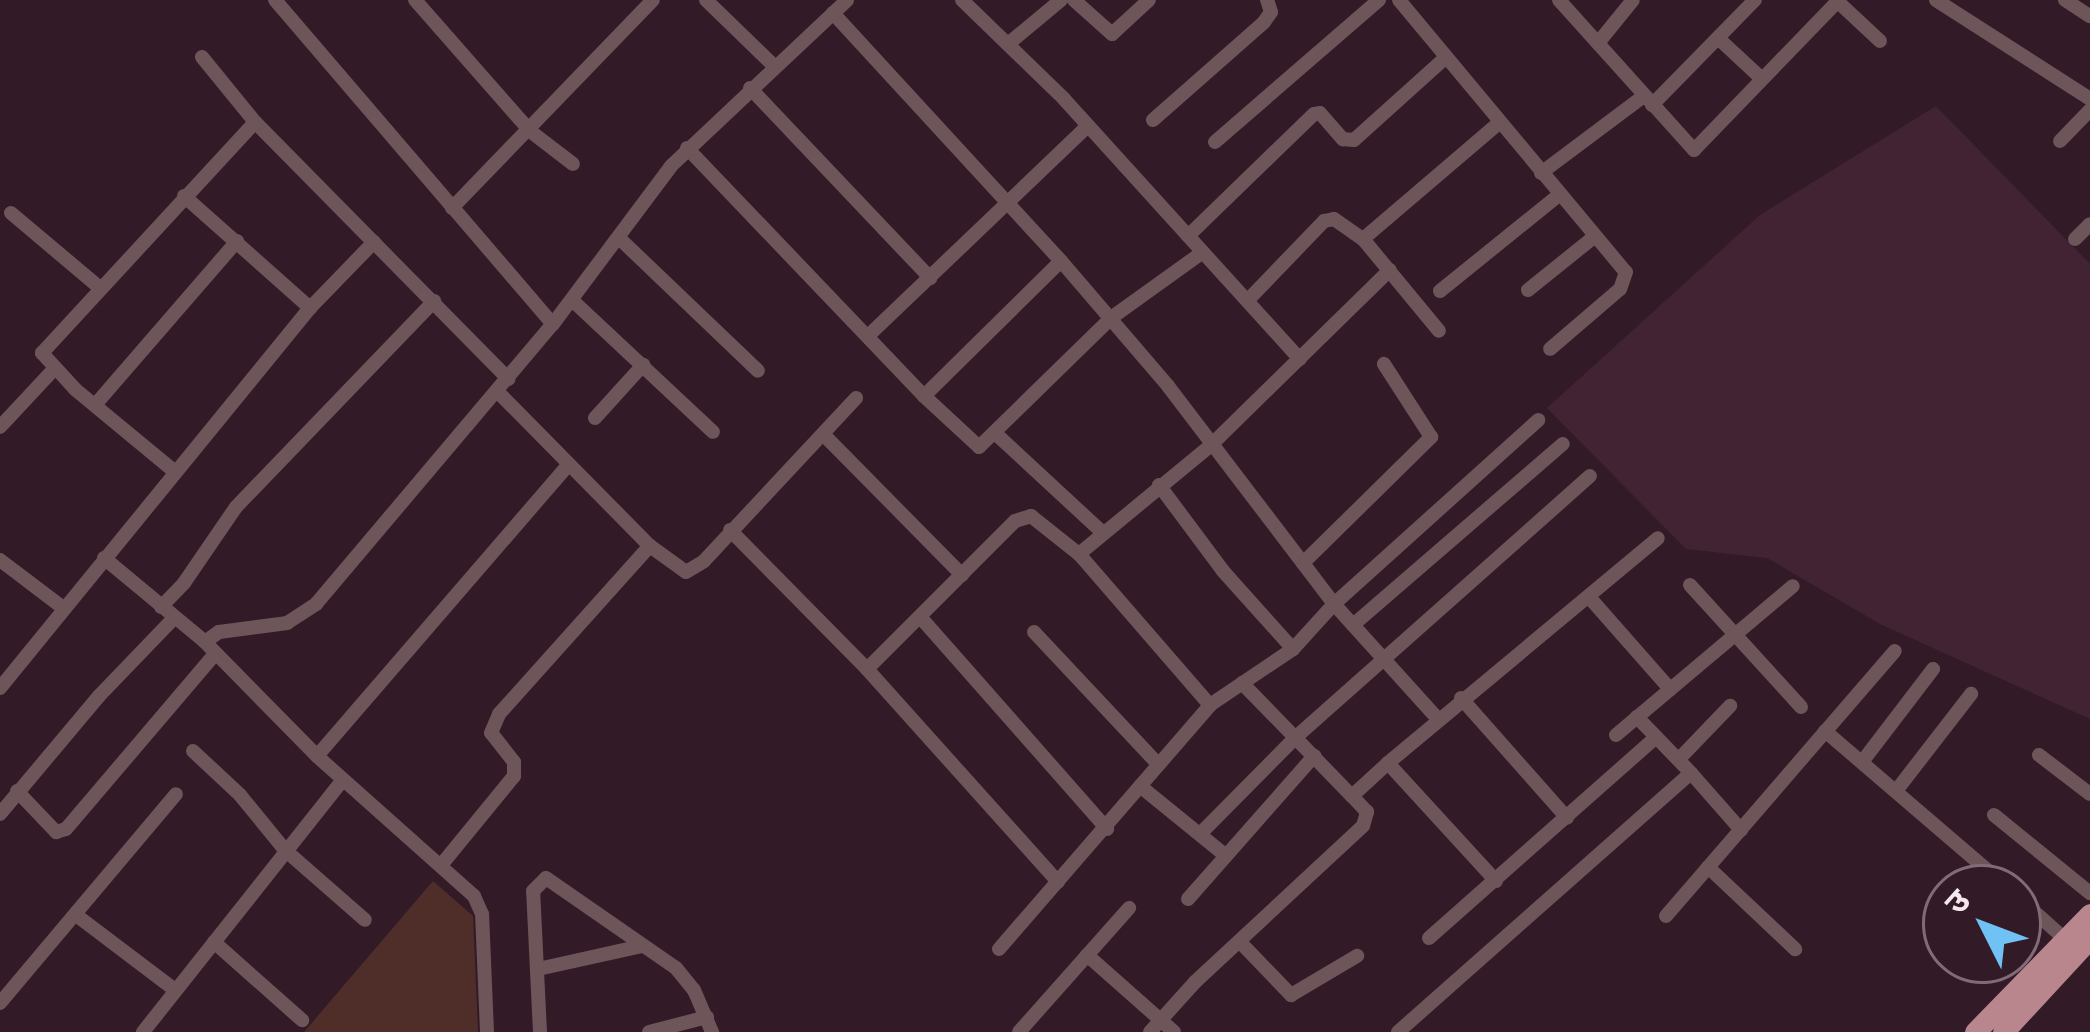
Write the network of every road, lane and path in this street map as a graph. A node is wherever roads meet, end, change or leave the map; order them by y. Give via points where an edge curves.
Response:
1 (275, 0) edge
2 (415, 0) edge
3 (653, 0) edge
4 (706, 0) edge
5 (847, 0) edge
6 (962, 0) edge
7 (1061, 0) edge
8 (1074, 0) edge
9 (1149, 0) edge
10 (1267, 0) edge
11 (1379, 0) edge
12 (1399, 0) edge
13 (1633, 0) edge
14 (1754, 0) edge
15 (1837, 0) edge
16 (1936, 0) edge
17 (2065, 0) edge
18 (1568, 3) edge
19 (833, 13) junction
20 (2090, 16) edge
21 (1718, 38) junction
22 (1880, 41) dead end
23 (1598, 43) junction
24 (1008, 44) junction
25 (202, 57) dead end
26 (1445, 58) junction
27 (774, 66) junction
28 (1762, 79) junction
29 (749, 88) junction
30 (2090, 99) edge
31 (1648, 100) junction
32 (2090, 110) edge
33 (1153, 120) dead end
34 (255, 122) junction
35 (1500, 122) junction
36 (1088, 127) junction
37 (530, 131) junction
38 (2060, 140) dead end
39 (1216, 142) dead end
40 (687, 148) junction
41 (573, 164) dead end
42 (1541, 173) junction
43 (1559, 195) junction
44 (184, 196) junction
45 (1007, 205) junction
46 (452, 208) junction
47 (11, 213) dead end
48 (2090, 224) edge
49 (1188, 236) junction
50 (1594, 237) junction
51 (619, 238) junction
52 (1363, 239) junction
53 (2075, 239) dead end
54 (237, 241) junction
55 (374, 242) junction
56 (1203, 252) junction
57 (1061, 261) junction
58 (1390, 270) junction
59 (930, 278) junction
60 (100, 287) junction
61 (1528, 290) dead end
62 (1440, 291) dead end
63 (572, 300) junction
64 (1248, 300) junction
65 (434, 301) junction
66 (310, 308) junction
67 (1111, 318) junction
68 (553, 324) junction
69 (1439, 331) dead end
70 (868, 335) junction
71 (1550, 349) dead end
72 (1300, 359) junction
73 (1384, 364) dead end
74 (643, 365) junction
75 (54, 369) junction
76 (758, 371) dead end
77 (502, 385) junction
78 (924, 396) junction
79 (856, 398) dead end
80 (95, 405) junction
81 (595, 418) dead end
82 (1538, 420) dead end
83 (0, 427) edge
84 (713, 432) dead end
85 (995, 433) junction
86 (823, 434) junction
87 (1563, 444) dead end
88 (1209, 447) junction
89 (567, 466) junction
90 (174, 471) junction
91 (1590, 476) dead end
92 (1159, 485) junction
93 (730, 530) junction
94 (1102, 532) junction
95 (1658, 538) dead end
96 (650, 546) junction
97 (1079, 554) junction
98 (104, 558) junction
99 (0, 560) edge
100 (1303, 563) junction
101 (962, 575) junction
102 (1690, 585) dead end
103 (1793, 586) dead end
104 (1589, 597) junction
105 (1334, 604) junction
106 (62, 607) junction
107 (161, 607) junction
108 (174, 618) junction
109 (922, 619) junction
110 (1353, 625) junction
111 (1034, 632) dead end
112 (1734, 636) junction
113 (209, 649) junction
114 (1293, 649) junction
115 (1895, 651) dead end
116 (1382, 658) junction
117 (868, 669) junction
118 (1934, 669) dead end
119 (1241, 683) junction
120 (0, 688) edge
121 (1670, 689) junction
122 (1971, 694) dead end
123 (1462, 698) junction
124 (1210, 705) junction
125 (1730, 706) dead end
126 (1801, 707) dead end
127 (1637, 717) junction
128 (1437, 718) junction
129 (1826, 731) junction
130 (1616, 735) dead end
131 (1296, 737) junction
132 (1657, 737) junction
133 (193, 751) dead end
134 (2038, 755) dead end
135 (317, 756) junction
136 (1314, 756) junction
137 (1679, 759) junction
138 (1862, 762) junction
139 (1388, 763) junction
140 (1157, 764) junction
141 (1691, 773) junction
142 (343, 780) junction
143 (1140, 786) junction
144 (16, 791) junction
145 (1896, 791) junction
146 (176, 794) dead end
147 (2090, 794) edge
148 (1352, 796) junction
149 (0, 814) edge
150 (1994, 815) dead end
151 (1567, 818) junction
152 (1107, 829) junction
153 (1741, 830) junction
154 (1201, 833) junction
155 (285, 850) junction
156 (1225, 855) junction
157 (442, 864) junction
158 (1980, 864) edge
159 (1708, 867) junction
160 (1496, 880) junction
161 (1058, 882) junction
162 (2090, 893) edge
163 (1188, 899) dead end
164 (1129, 908) dead end
165 (2090, 914) edge
166 (76, 915) junction
167 (1666, 916) dead end
168 (2042, 918) edge
169 (365, 920) dead end
170 (1429, 938) dead end
171 (2090, 938) edge
172 (2066, 940) junction
173 (214, 942) junction
174 (1240, 942) junction
175 (642, 946) junction
176 (999, 949) dead end
177 (1795, 949) dead end
178 (1087, 955) junction
179 (1357, 956) dead end
180 (538, 969) junction
181 (176, 990) junction
182 (0, 1003) edge
183 (302, 1020) dead end
184 (709, 1025) edge
185 (1155, 1026) edge
186 (143, 1032) edge
187 (487, 1032) edge
188 (540, 1032) edge
189 (649, 1032) edge
190 (1018, 1032) edge
191 (1174, 1032) edge
192 (1398, 1032) edge
193 (1976, 1032) edge
194 (2003, 1032) edge

1 - 46 street
2 - 37 street
3 - 37 street
4 - 27 street
5 - 19 street
6 - 24 street
7 - 24 street
8 - 9 street via 1112,34
10 - 33 street via 1264,22
11 - 39 street
12 - 26 street
13 - 23 street
14 - 21 street
15 - 22 street
15 - 28 street
16 - 30 street
17 - 20 street
18 - 23 street
19 - 27 street
19 - 45 street
21 - 28 street
21 - 31 street
23 - 31 street
24 - 36 street
25 - 34 street
26 - 35 street
26 - 49 street via 1354,140 1343,139 1320,113 1312,116
27 - 29 street
28 - 31 street via 1694,150
29 - 40 street
29 - 59 street
31 - 42 street
32 - 38 street
34 - 44 street
34 - 55 street
35 - 42 street
35 - 52 street
36 - 45 street
36 - 49 street
37 - 41 street
37 - 46 street
40 - 51 street
40 - 70 street
42 - 43 street
43 - 50 street
43 - 62 street
44 - 54 street
44 - 60 street
45 - 57 street
45 - 59 street
46 - 68 street
47 - 60 street
48 - 53 street
49 - 56 street
50 - 61 street
50 - 71 street via 1627,280
51 - 63 street
51 - 76 street
52 - 58 street
52 - 64 street via 1324,220
54 - 66 street
54 - 80 street
55 - 65 street
55 - 66 street
56 - 64 street
56 - 67 street
57 - 67 street
57 - 78 street
58 - 69 street
58 - 72 street
59 - 70 street
60 - 75 street via 43,353
63 - 68 street
63 - 74 street
64 - 72 street
65 - 77 street
65 - 107 street via 236,507
66 - 90 street
67 - 85 street
67 - 88 street
68 - 77 street
70 - 78 street
72 - 88 street
73 - 100 street via 1430,437
74 - 81 street
74 - 84 street
75 - 80 street
75 - 83 street
77 - 89 street
77 - 113 street via 316,604 287,623 219,632
78 - 85 street via 974,446
79 - 86 street
80 - 90 street
82 - 105 street
85 - 94 street
86 - 93 street
86 - 101 street
87 - 110 street
88 - 92 street
88 - 100 street
89 - 96 street
89 - 135 street
90 - 98 street
91 - 116 street
92 - 94 street
92 - 114 street
93 - 96 street via 686,572
93 - 117 street
94 - 97 street
95 - 104 street
96 - 157 street via 499,714 491,733 514,762 514,776
97 - 101 street via 1026,516
97 - 124 street
98 - 106 street
98 - 107 street
99 - 106 street
100 - 105 street
101 - 109 street
102 - 112 street
103 - 112 street
104 - 121 street
104 - 123 street
105 - 110 street
105 - 114 street
106 - 120 street
107 - 108 street
108 - 113 street
108 - 144 street
109 - 117 street
109 - 152 street
110 - 116 street
111 - 140 street
112 - 121 street
112 - 126 street
113 - 135 street
113 - 144 street via 66,829 56,832
114 - 119 street
115 - 129 street
116 - 128 street
116 - 131 street
117 - 161 street
118 - 138 street
119 - 124 street
119 - 131 street
121 - 127 street
122 - 145 street
123 - 128 street
123 - 151 street
124 - 140 street
125 - 137 street
127 - 130 street
127 - 132 street
128 - 139 street
129 - 138 street
129 - 153 street
131 - 136 street
131 - 154 street
132 - 137 street
132 - 151 street
133 - 155 street
134 - 147 street
135 - 142 street
136 - 148 street
136 - 156 street
137 - 141 street
138 - 145 street
139 - 148 street
139 - 160 street
140 - 143 street
141 - 153 street
141 - 192 street
142 - 155 street
142 - 157 street
143 - 152 street
143 - 154 street
144 - 149 street
145 - 158 street
146 - 166 street
148 - 174 street via 1366,822
150 - 162 street
151 - 160 street
152 - 161 street
153 - 159 street
154 - 156 street
155 - 169 street
155 - 173 street
156 - 163 street
157 - 187 street via 482,914
159 - 167 street
159 - 177 street
160 - 170 street
161 - 176 street
164 - 178 street
165 - 172 main road
166 - 181 street
166 - 182 street
168 - 172 street
171 - 194 main road
172 - 193 main road
173 - 181 street
173 - 183 street
174 - 179 street via 1291,995
174 - 185 street
175 - 180 street
175 - 180 street via 546,878 533,891
175 - 184 street via 685,978
178 - 185 street
178 - 190 street
180 - 188 street
181 - 186 street
184 - 189 street
185 - 191 street

